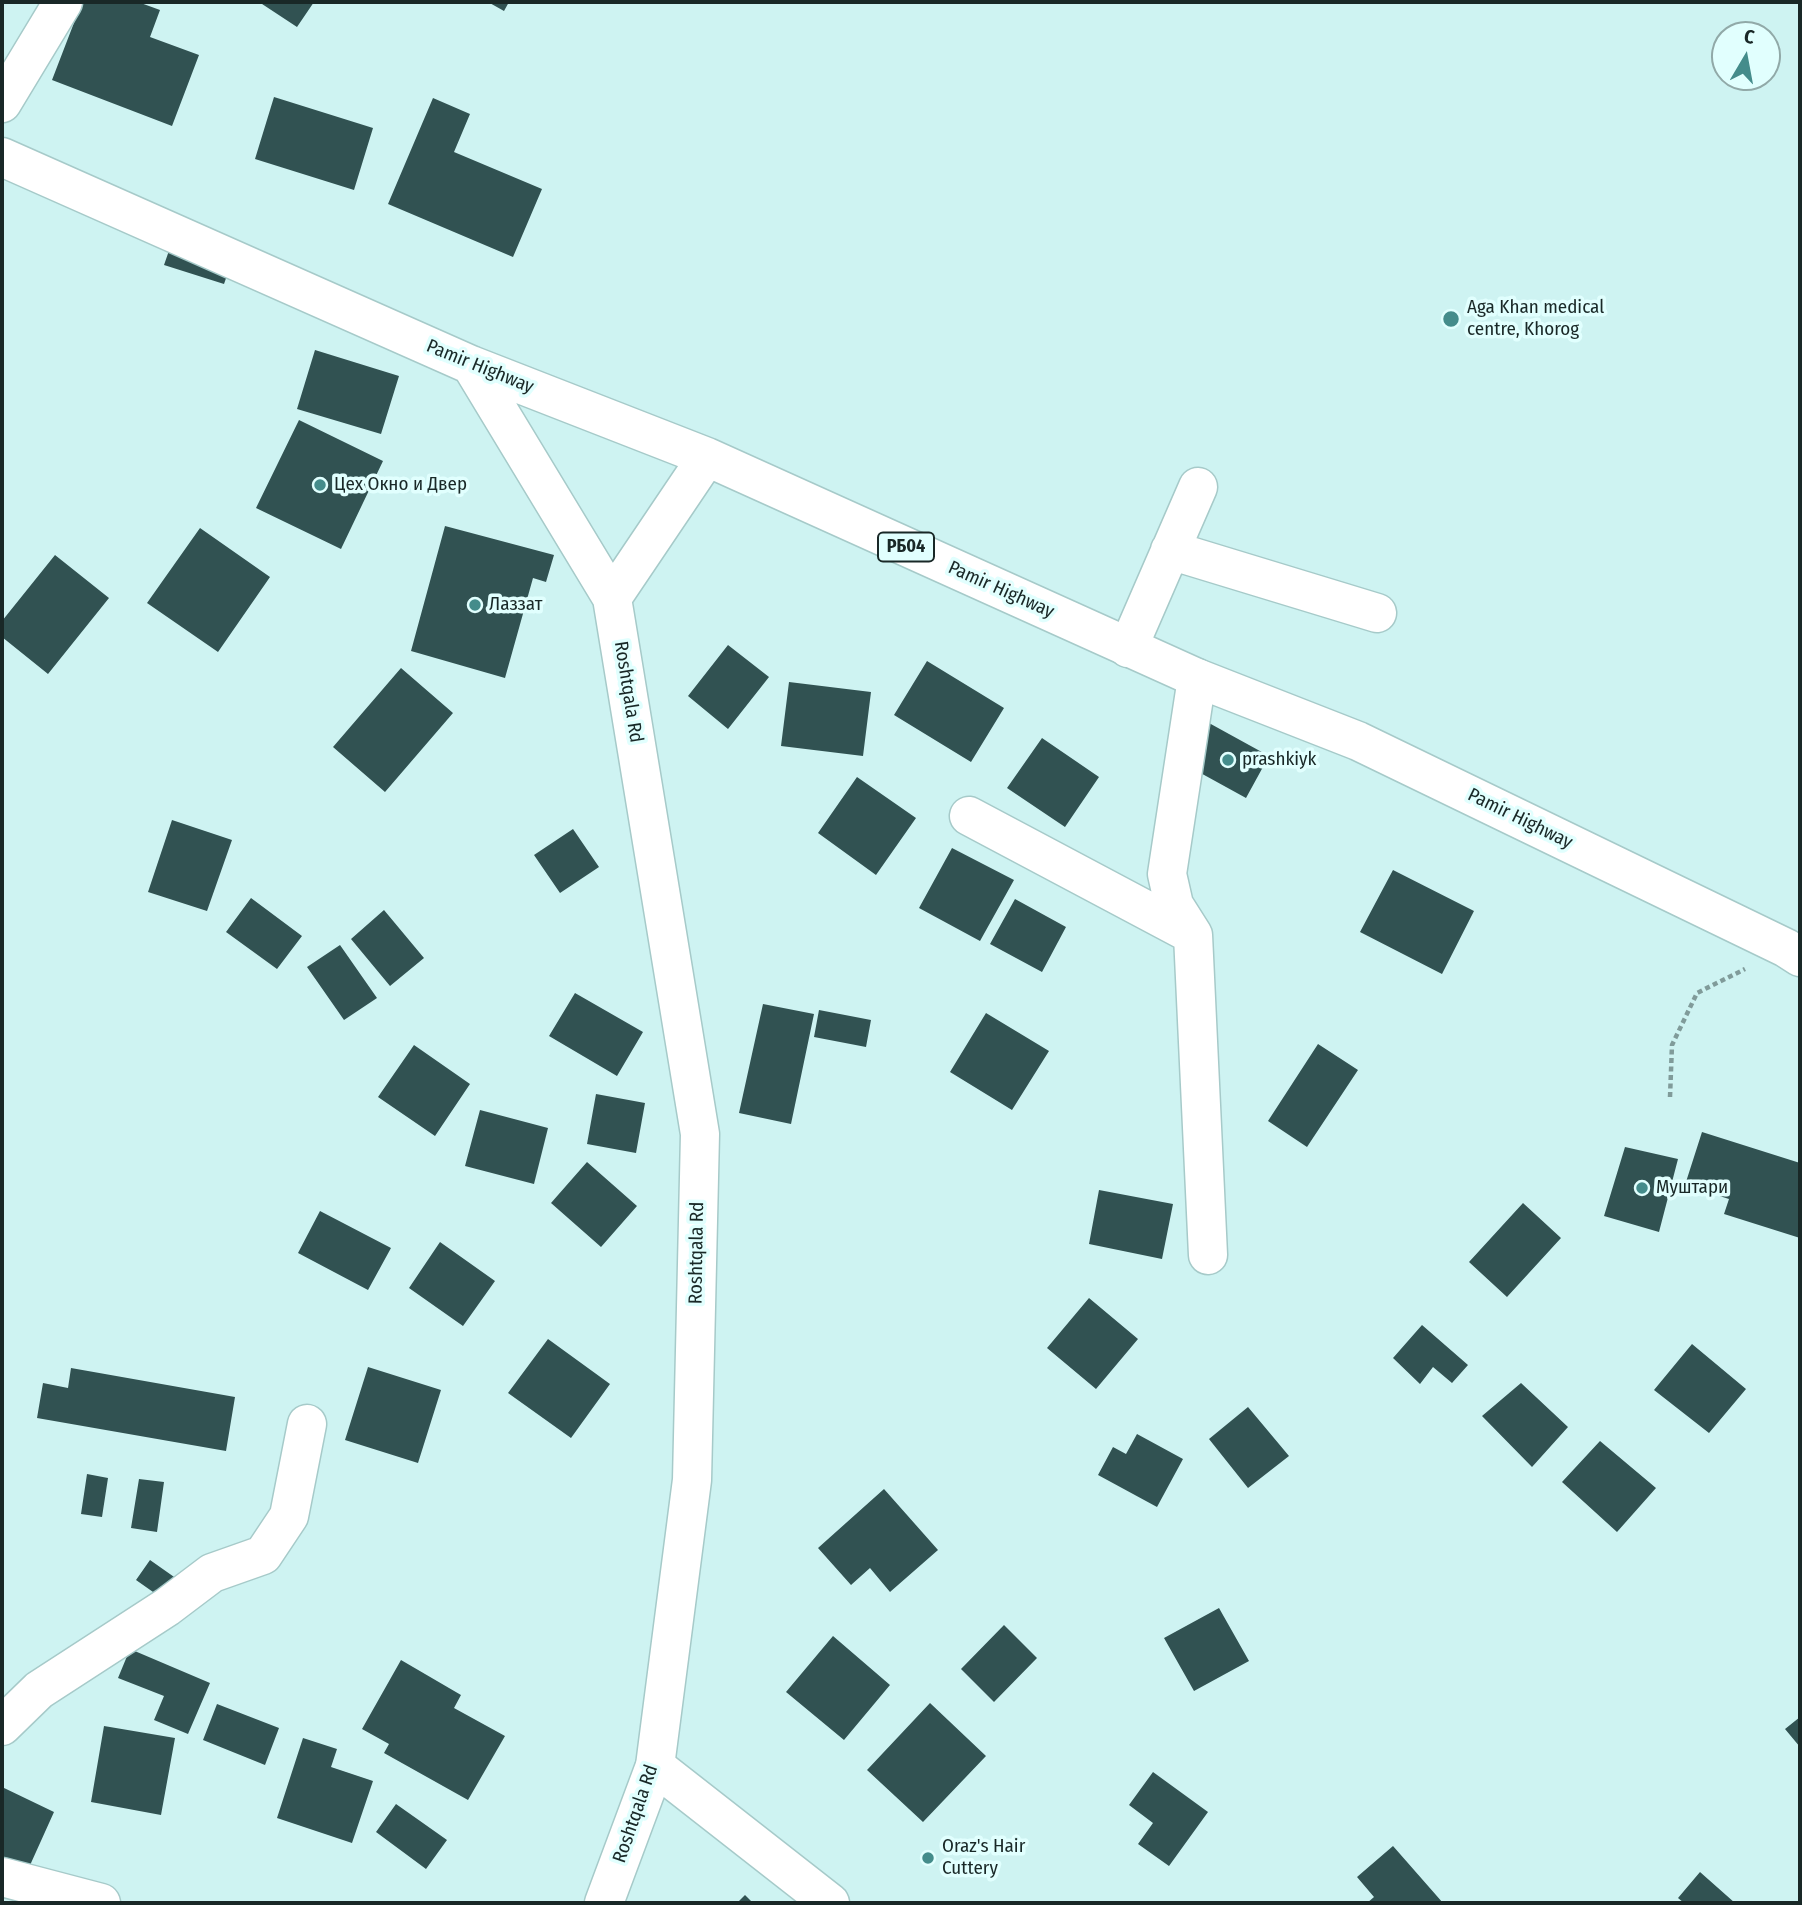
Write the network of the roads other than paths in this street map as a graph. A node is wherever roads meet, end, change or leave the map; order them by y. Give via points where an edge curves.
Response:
1 (63, 2) edge
2 (2, 103) edge
3 (2, 157) edge
4 (471, 365) junction
5 (707, 457) junction
6 (1198, 487) dead end
7 (1170, 550) junction
8 (612, 598) junction
9 (1377, 612) dead end
10 (1128, 648) junction
11 (1197, 678) junction
12 (969, 816) dead end
13 (1193, 935) junction
14 (1793, 953) edge
15 (1208, 1255) dead end
16 (307, 1424) dead end
17 (2, 1726) edge
18 (655, 1766) junction
19 (2, 1877) edge
20 (101, 1903) edge
21 (604, 1903) edge
22 (830, 1903) edge

1 - 2 main road
3 - 4 main road, Pamir Highway / РБ04
4 - 5 main road, Pamir Highway / РБ04
4 - 8 main road, Roshtqala Rd
5 - 8 main road
5 - 10 main road, Pamir Highway / РБ04
6 - 7 main road
7 - 9 main road
7 - 10 main road
8 - 18 main road, Roshtqala Rd via 700,1134 692,1480
10 - 11 main road, Pamir Highway / РБ04
11 - 13 main road via 1167,874 1174,905
11 - 14 main road, Pamir Highway / РБ04 via 1358,741
12 - 13 main road
13 - 15 main road
16 - 17 main road via 289,1516 263,1555 212,1573 39,1690
18 - 21 main road, Roshtqala Rd
18 - 22 main road
19 - 20 main road

